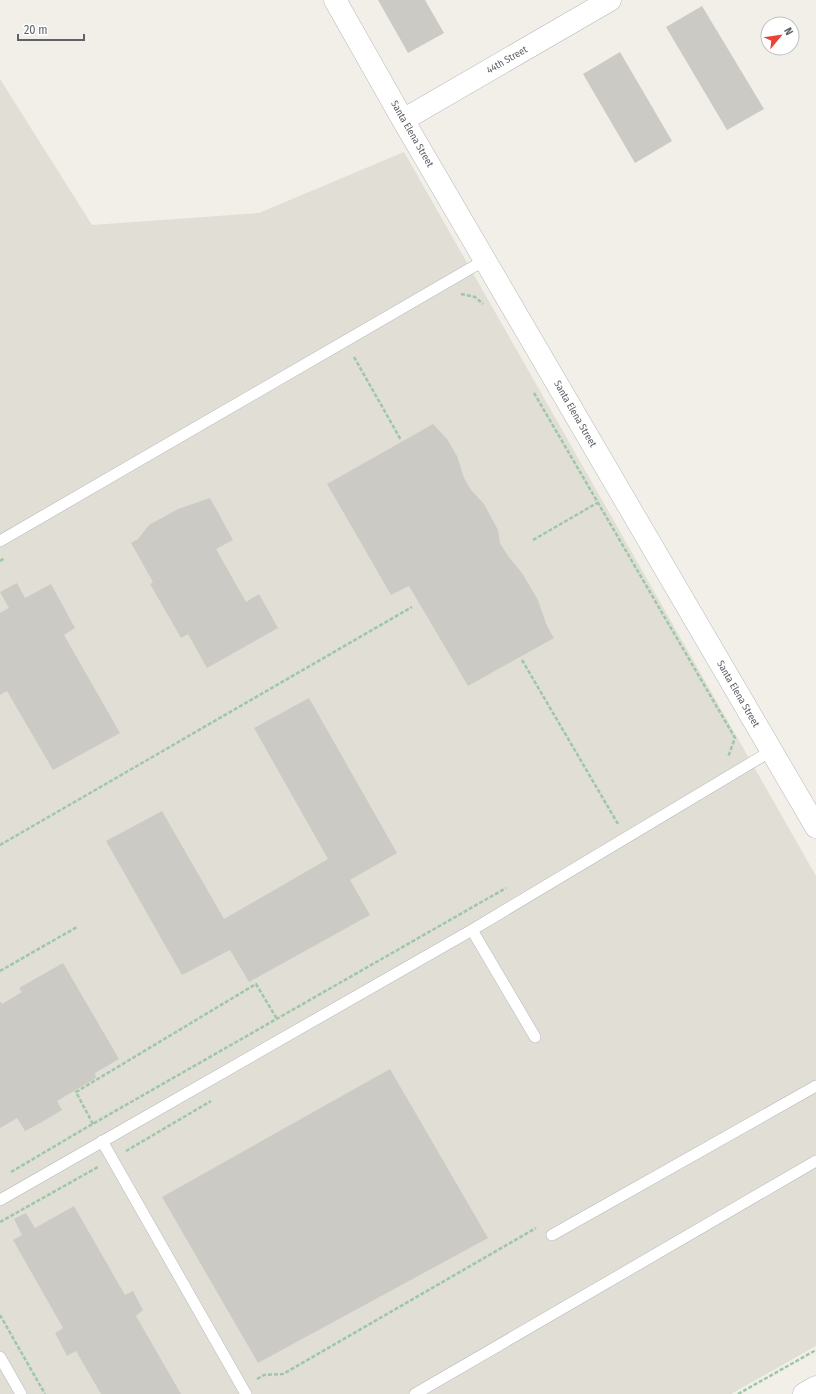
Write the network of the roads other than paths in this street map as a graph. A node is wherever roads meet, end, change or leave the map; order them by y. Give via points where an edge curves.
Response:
1 (335, 0) edge
2 (610, 0) edge
3 (403, 120) junction
4 (485, 260) junction
5 (0, 541) edge
6 (771, 751) junction
7 (816, 827) edge
8 (472, 930) junction
9 (535, 1037) dead end
10 (816, 1086) edge
11 (102, 1142) junction
12 (816, 1160) edge
13 (0, 1200) edge
14 (552, 1235) dead end
15 (0, 1357) edge
16 (816, 1387) edge
17 (244, 1390) edge
18 (21, 1394) edge
19 (415, 1394) edge
20 (804, 1394) edge

1 - 3 street, Santa Elena Street
2 - 3 street, 44th Street
3 - 4 street, Santa Elena Street
4 - 5 lane
4 - 6 street, Santa Elena Street
6 - 7 street, Santa Elena Street
6 - 8 lane
8 - 9 lane
8 - 11 lane
10 - 14 lane
11 - 13 lane
11 - 17 lane
12 - 19 lane
15 - 18 lane
16 - 20 street

